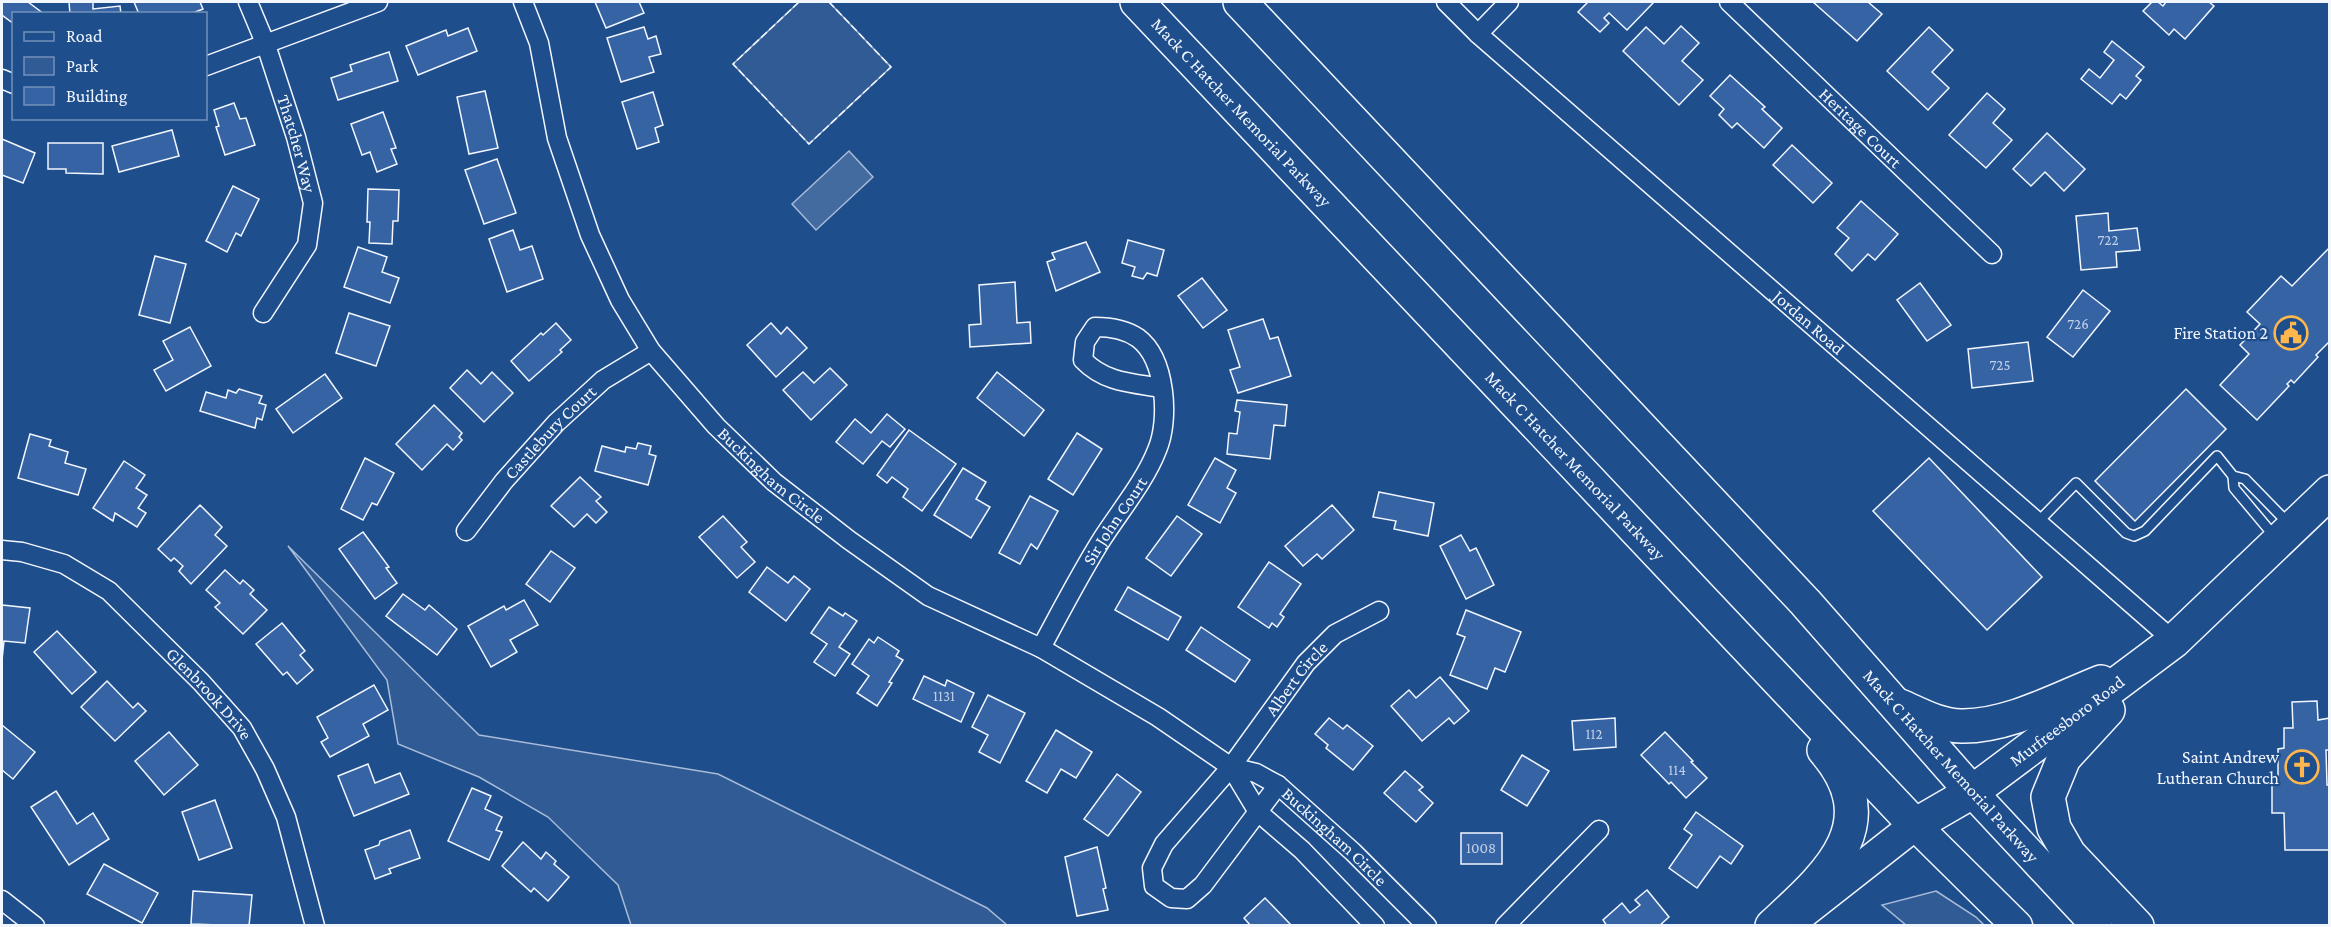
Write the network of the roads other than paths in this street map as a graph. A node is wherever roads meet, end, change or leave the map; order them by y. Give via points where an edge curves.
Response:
1 (248, 2) edge
2 (378, 2) edge
3 (523, 2) edge
4 (1137, 2) edge
5 (1240, 2) edge
6 (1446, 2) edge
7 (1509, 2) edge
8 (1728, 2) edge
9 (1478, 34) junction
10 (266, 45) junction
11 (207, 66) edge
12 (1992, 254) dead end
13 (263, 314) dead end
14 (651, 351) junction
15 (1162, 388) dead end
16 (2233, 476) junction
17 (2330, 492) edge
18 (2037, 522) junction
19 (466, 531) dead end
20 (2286, 535) junction
21 (2, 549) edge
22 (1657, 552) junction
23 (1379, 610) dead end
24 (2174, 641) junction
25 (1041, 648) junction
26 (2144, 665) junction
27 (1897, 705) junction
28 (1231, 767) junction
29 (1278, 785) junction
30 (1972, 792) junction
31 (1258, 812) junction
32 (1915, 825) junction
33 (1599, 830) dead end
34 (2, 900) edge
35 (35, 926) edge
36 (315, 926) edge
37 (1375, 926) edge
38 (1427, 926) edge
39 (1505, 926) edge
40 (1772, 926) edge
41 (1786, 926) edge
42 (2017, 926) edge
43 (2097, 926) edge
44 (2137, 926) edge

1 - 10 street, Thatcher Way
2 - 10 street
3 - 14 street, Buckingham Circle via 538,43 557,138 590,235 620,300
4 - 22 highway, Mack C Hatcher Memorial Parkway
5 - 27 highway, Mack C Hatcher Memorial Parkway via 1805,602
6 - 9 street, Jordan Road
7 - 9 street
8 - 12 street, Heritage Court
9 - 18 street, Jordan Road
10 - 11 street
10 - 13 street, Thatcher Way via 313,203 307,245
14 - 19 street, Castlebury Court via 603,380 556,423
14 - 25 street, Buckingham Circle via 716,426 774,482 849,540 928,596
15 - 25 street, Sir John Court via 1164,422 1158,448
16 - 18 lane via 2217,456 2145,531 2134,536 2126,533 2076,483
16 - 20 lane via 2245,479
16 - 20 lane via 2234,488
17 - 20 highway, Murfreesboro Road
18 - 24 street, Jordan Road
20 - 24 highway, Murfreesboro Road
21 - 36 street, Glenbrook Drive via 64,564 109,591 242,728 286,817
22 - 32 highway, Mack C Hatcher Memorial Parkway
22 - 40 highway via 1667,583 1802,724 1839,767 1848,785 1852,810 1843,850 1816,885
23 - 28 street, Albert Circle via 1335,634 1306,663
24 - 26 highway, Murfreesboro Road
24 - 44 highway via 2064,758 2048,797 2054,828 2069,854
25 - 28 street, Buckingham Circle via 1158,717
26 - 27 highway via 1998,723 1939,723
26 - 30 highway, Murfreesboro Road
27 - 30 highway, Mack C Hatcher Memorial Parkway
28 - 29 street, Buckingham Circle via 1256,773
28 - 31 street, Buckingham Circle
28 - 31 street, Albert Circle via 1164,844 1152,868 1154,886 1171,898 1187,899 1203,885
29 - 31 street
29 - 38 street, Buckingham Circle
30 - 32 highway, Murfreesboro Road
30 - 43 main road, Mack C Hatcher Memorial Parkway
31 - 37 street, Buckingham Circle via 1302,850
32 - 41 main road, Murfreesboro Road
32 - 42 main road, Mack C Hatcher Memorial Parkway
33 - 39 street
34 - 35 street

